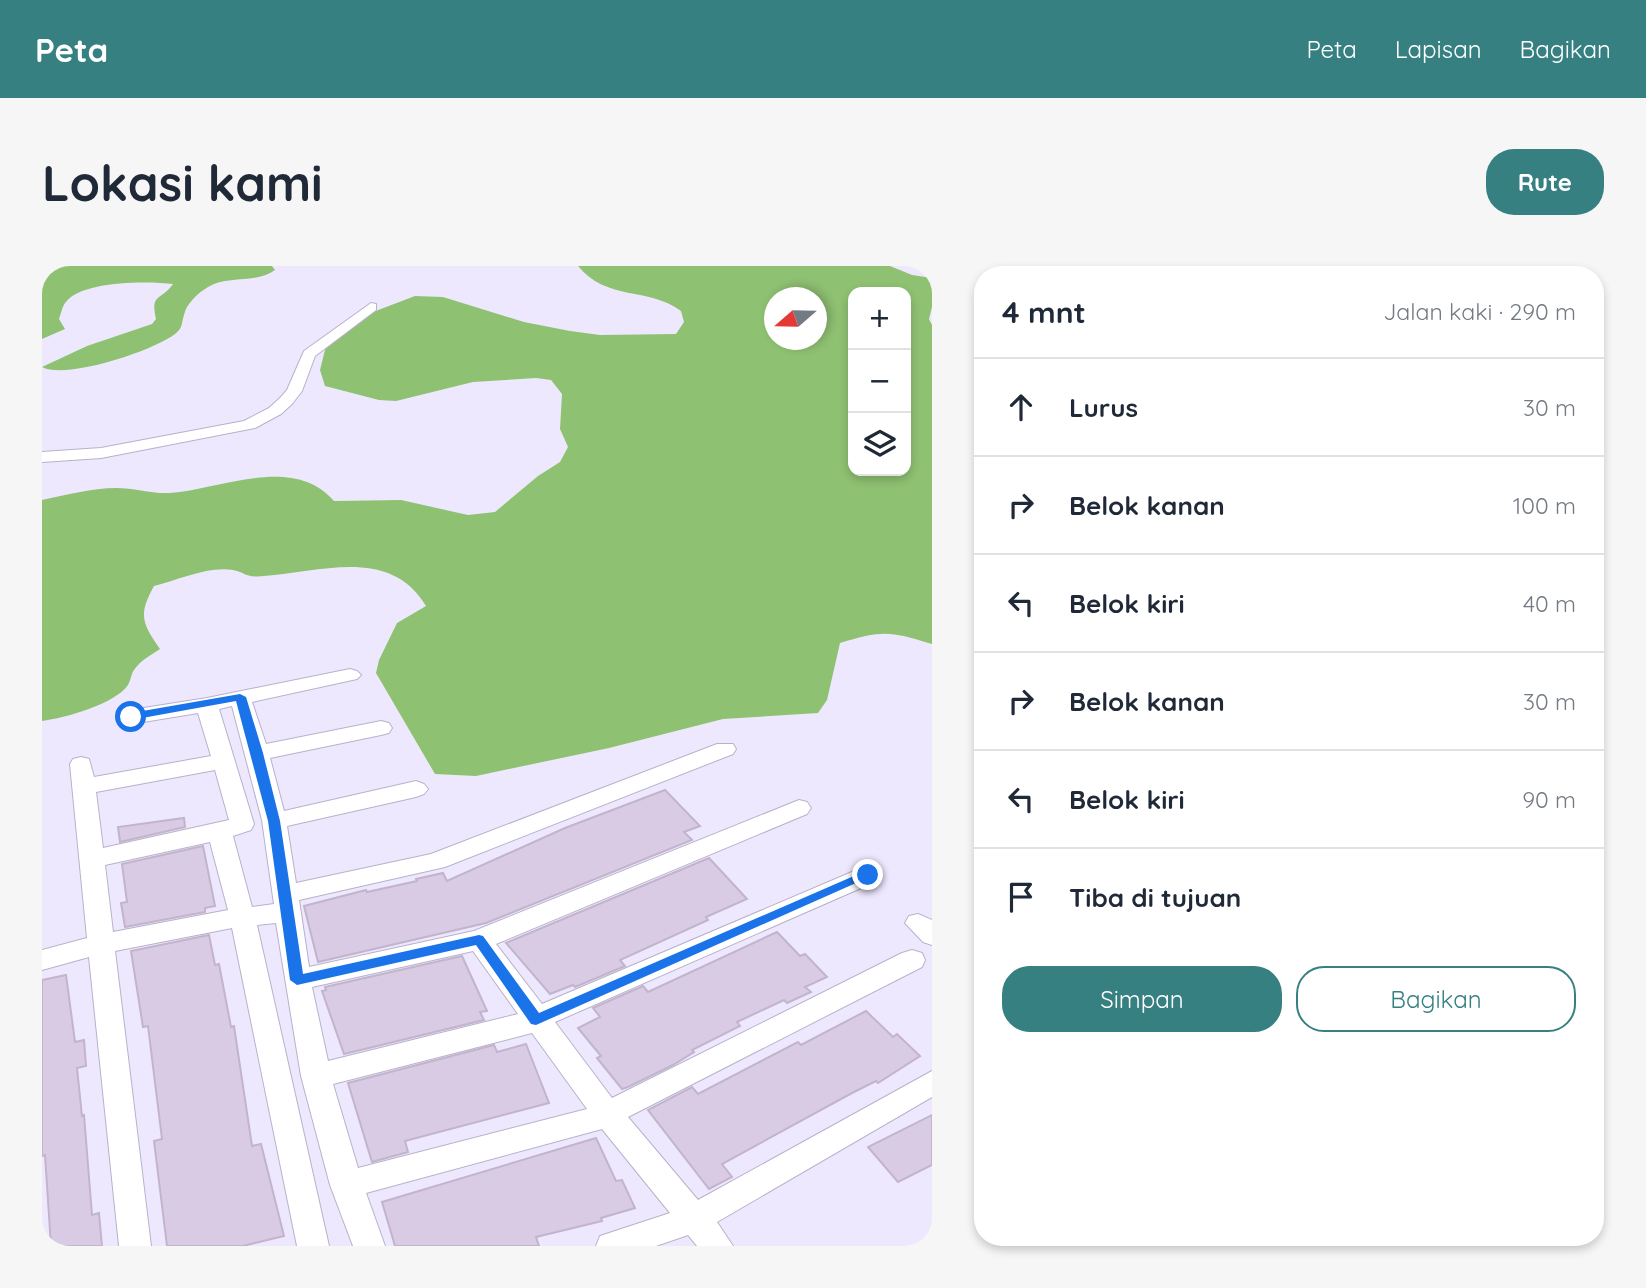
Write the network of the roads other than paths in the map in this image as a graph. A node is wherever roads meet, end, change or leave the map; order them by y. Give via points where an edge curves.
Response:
1 (371, 307) dead end
2 (42, 457) edge
3 (351, 675) dead end
4 (240, 697) junction
5 (207, 705) junction
6 (131, 717) dead end
7 (381, 728) dead end
8 (724, 749) dead end
9 (258, 753) junction
10 (224, 761) junction
11 (416, 789) dead end
12 (799, 808) dead end
13 (274, 821) junction
14 (220, 832) junction
15 (91, 859) junction
16 (868, 875) dead end
17 (287, 903) junction
18 (242, 916) junction
19 (479, 940) junction
20 (101, 943) junction
21 (42, 960) edge
22 (912, 960) dead end
23 (297, 980) junction
24 (536, 1020) junction
25 (316, 1076) junction
26 (932, 1083) edge
27 (607, 1114) junction
28 (346, 1185) junction
29 (694, 1219) junction
30 (135, 1246) edge
31 (313, 1246) edge
32 (369, 1246) edge
33 (612, 1246) edge
34 (717, 1246) edge

1 - 2 street via 309,354 286,401 249,425 101,453
3 - 4 street
4 - 5 street
4 - 9 street
5 - 6 street
5 - 10 street
7 - 9 street
8 - 17 street via 436,861
9 - 13 street
10 - 14 street via 242,824
10 - 15 street via 82,776
11 - 13 street
12 - 19 street
13 - 17 street
14 - 15 street
14 - 18 street
15 - 20 street
16 - 24 street
17 - 18 street
17 - 23 street
18 - 20 street
18 - 31 street
19 - 23 street
19 - 24 street
20 - 21 street
20 - 30 street
22 - 27 street
23 - 25 street
24 - 25 street
24 - 27 street
25 - 28 street
26 - 29 street
27 - 28 street
27 - 29 street
28 - 32 street
29 - 33 street
29 - 34 street

